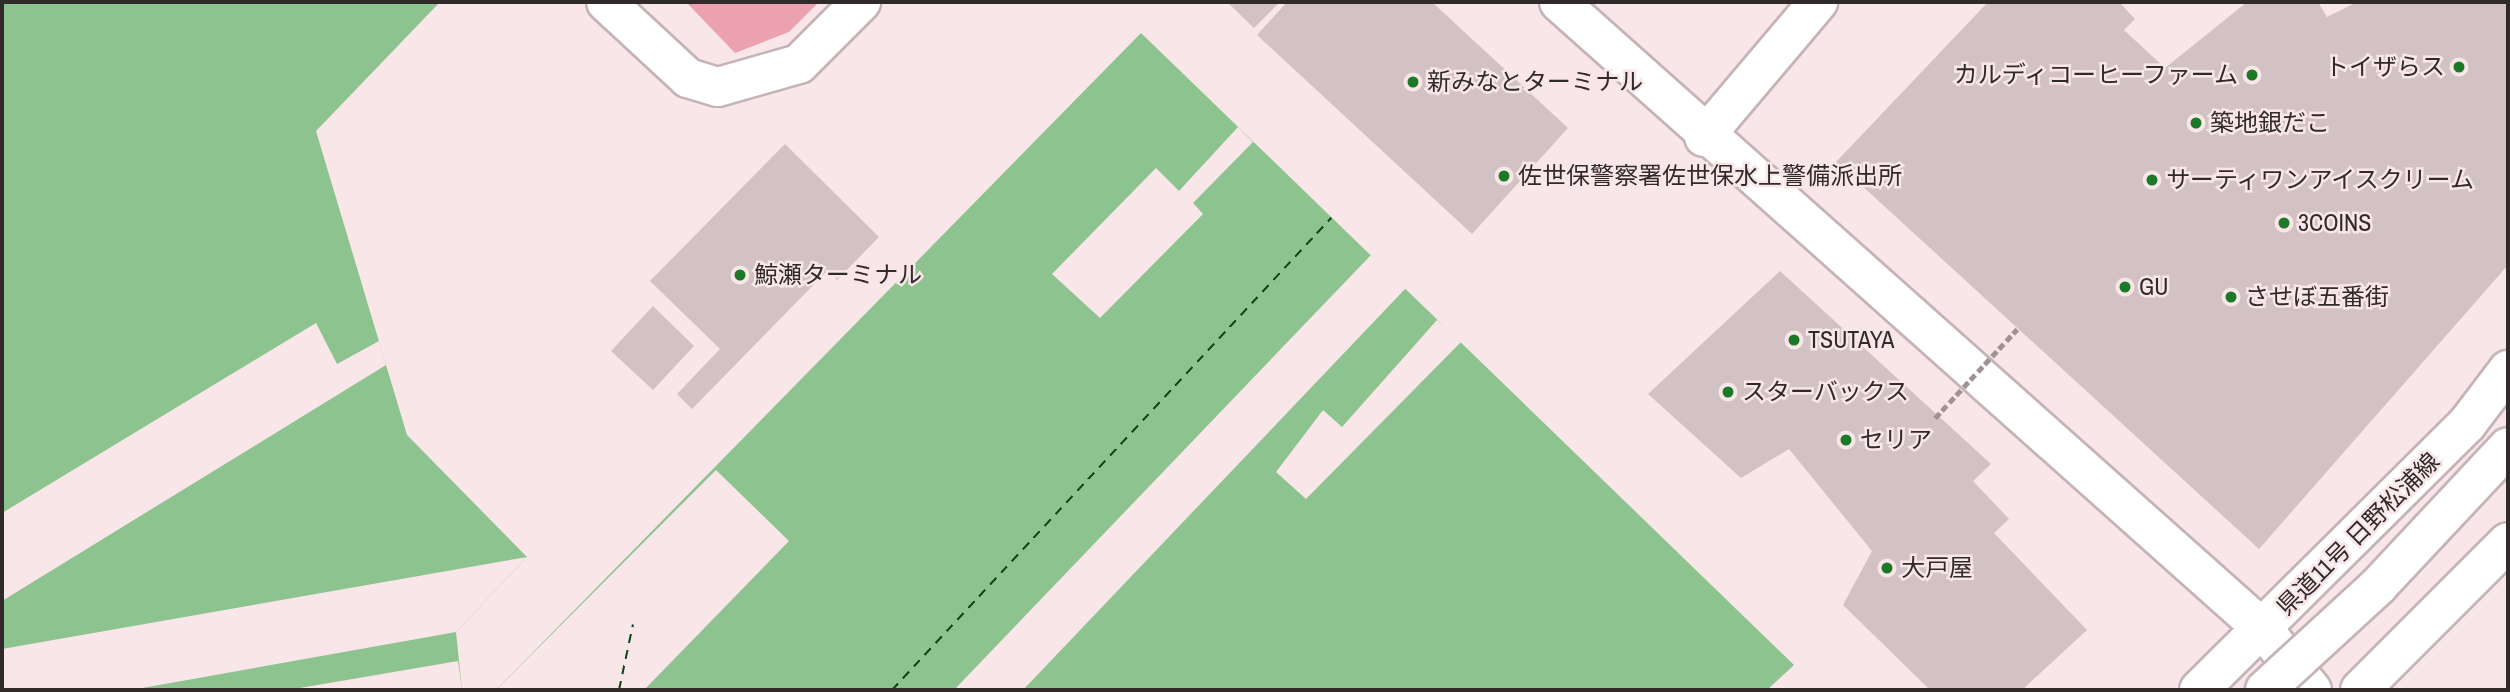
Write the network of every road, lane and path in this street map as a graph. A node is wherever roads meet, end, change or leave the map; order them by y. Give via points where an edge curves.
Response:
1 (606, 2) edge
2 (861, 2) edge
3 (1559, 2) edge
4 (1818, 2) edge
5 (1703, 137) junction
6 (2017, 329) dead end
7 (2508, 370) edge
8 (1936, 418) dead end
9 (2508, 447) edge
10 (2508, 542) edge
11 (2263, 629) junction
12 (2199, 690) edge
13 (2265, 690) edge
14 (2312, 690) edge
15 (2360, 690) edge

1 - 2 main road via 688,78 718,87 799,64
3 - 5 main road
4 - 5 main road
5 - 11 main road
6 - 8 path, bridge
7 - 11 main road, 県道11号 日野松浦線 via 2467,424
9 - 13 main road, bridge via 2378,586
10 - 15 main road
11 - 12 main road, 県道11号 日野松浦線
11 - 14 main road

